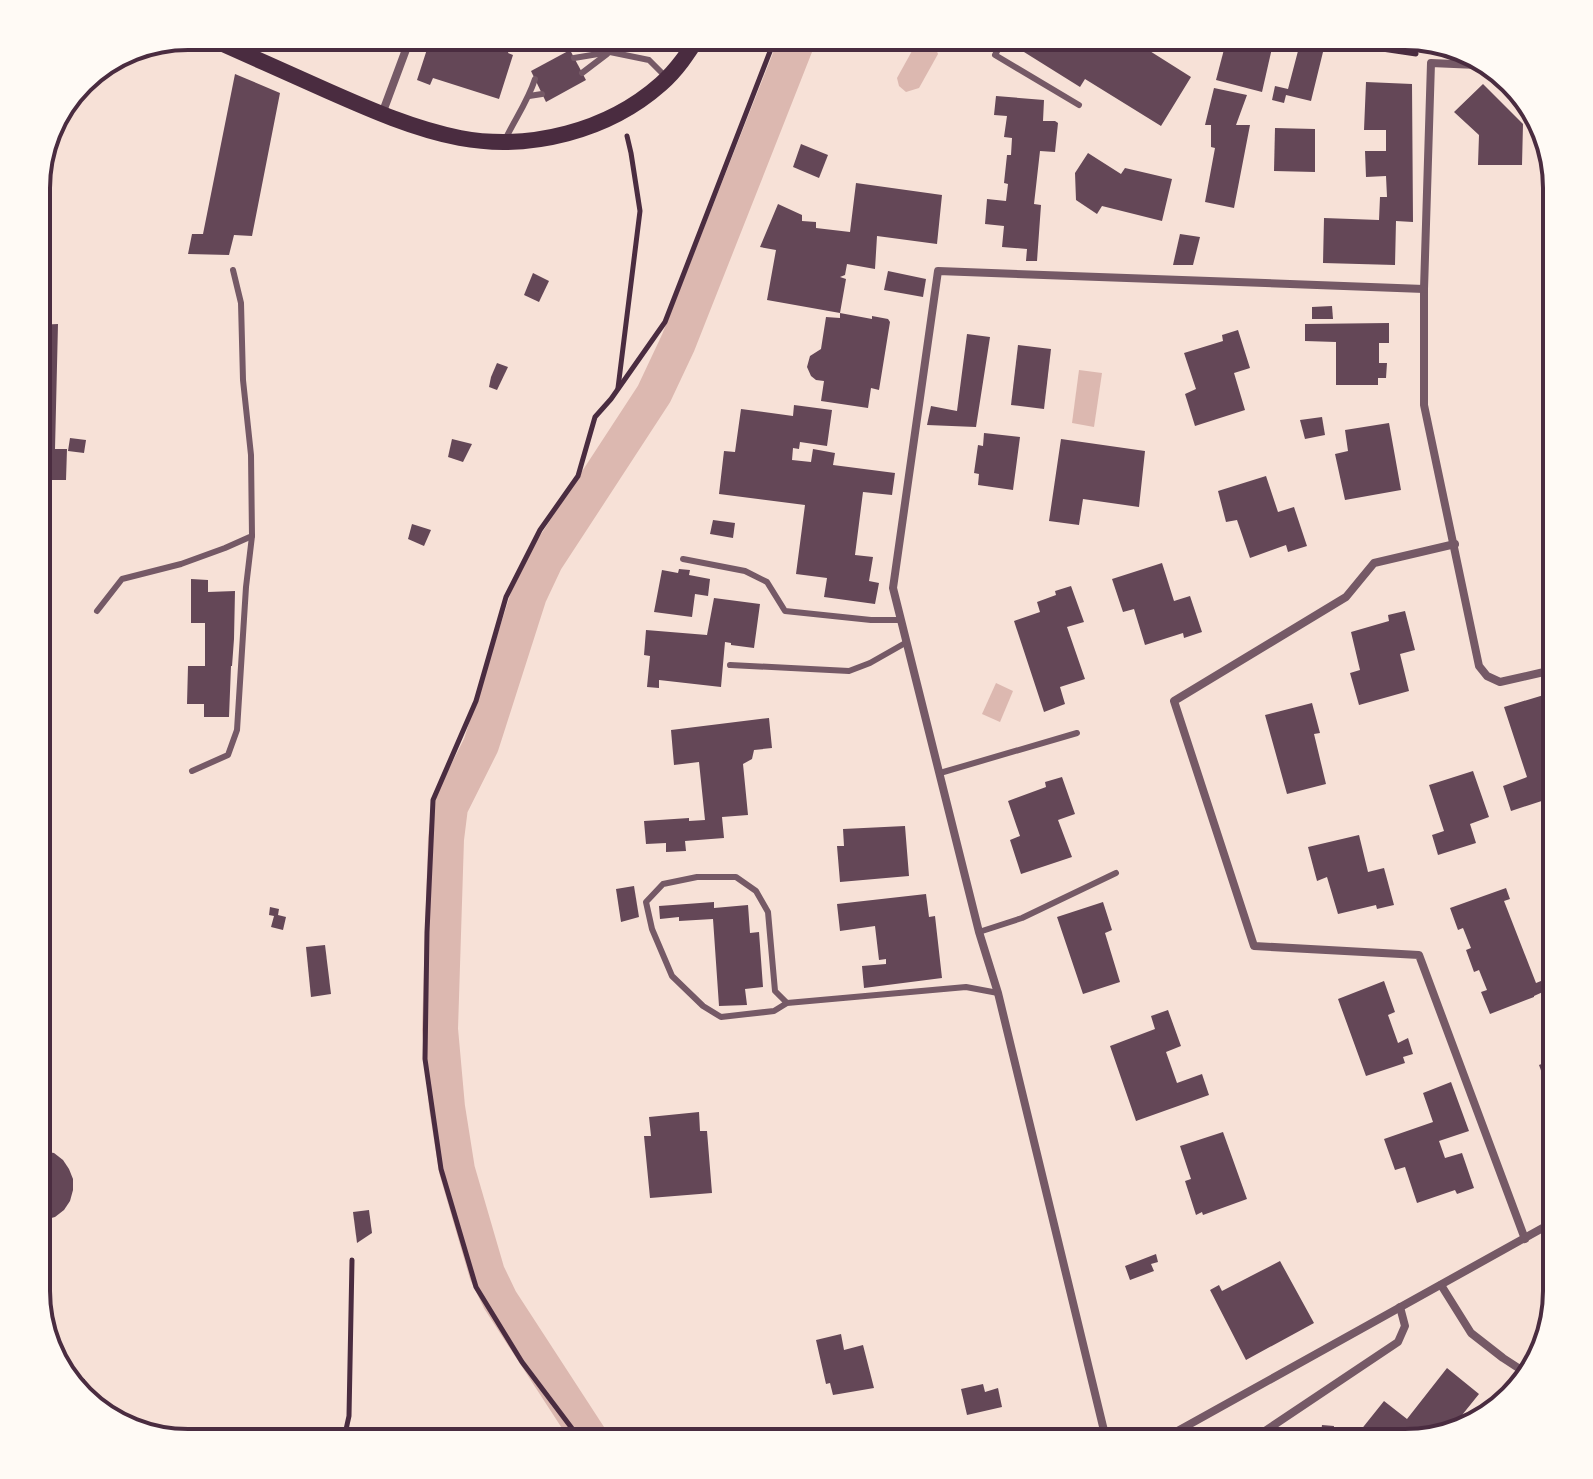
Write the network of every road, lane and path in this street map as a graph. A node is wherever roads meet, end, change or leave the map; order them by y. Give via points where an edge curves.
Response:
1 (237, 50) edge
2 (406, 50) edge
3 (690, 50) edge
4 (771, 50) edge
5 (998, 50) edge
6 (1376, 50) edge
7 (610, 52) junction
8 (574, 58) dead end
9 (1428, 59) junction
10 (1464, 63) edge
11 (582, 73) dead end
12 (667, 78) junction
13 (535, 79) dead end
14 (542, 94) dead end
15 (529, 96) junction
16 (1079, 105) dead end
17 (620, 112) junction
18 (382, 114) junction
19 (505, 141) junction
20 (233, 270) dead end
21 (1424, 289) junction
22 (618, 389) junction
23 (252, 536) junction
24 (1455, 544) junction
25 (683, 559) dead end
26 (97, 611) dead end
27 (901, 620) junction
28 (907, 642) junction
29 (730, 665) dead end
30 (1543, 672) edge
31 (1077, 733) dead end
32 (192, 771) dead end
33 (940, 773) junction
34 (1116, 873) dead end
35 (979, 932) junction
36 (998, 993) junction
37 (787, 1003) junction
38 (1543, 1228) edge
39 (1525, 1239) junction
40 (352, 1260) dead end
41 (1441, 1285) junction
42 (1400, 1307) junction
43 (1519, 1369) edge
44 (346, 1429) edge
45 (572, 1429) edge
46 (1104, 1429) edge
47 (1181, 1429) edge
48 (1268, 1429) edge

1 - 18 main road
2 - 18 street
3 - 12 main road
4 - 22 path via 665,322
5 - 16 lane via 995,55
6 - 9 path
7 - 8 lane
7 - 11 lane
7 - 12 lane via 649,60
9 - 10 street
9 - 21 street
12 - 17 main road
13 - 15 lane
14 - 15 lane
15 - 19 lane
17 - 19 main road via 574,132
17 - 22 path via 640,211
18 - 19 main road via 463,138
20 - 23 lane via 241,303
21 - 24 street via 1424,405
21 - 27 street via 938,271 893,588
22 - 45 path via 595,417 578,476 540,530 506,597 476,701 433,800 427,932 425,1059 441,1169 476,1287 522,1362
23 - 26 lane via 181,564 122,579
23 - 32 lane via 237,730 228,755
24 - 30 street via 1479,666 1500,682
24 - 39 street via 1374,563 1346,597 1174,701 1254,946 1419,955
25 - 27 lane via 745,571 767,582 785,611
27 - 28 street
28 - 29 lane via 849,671
28 - 33 street
31 - 33 lane
33 - 35 street
34 - 35 lane via 1022,918
35 - 36 street
36 - 37 lane via 966,987
36 - 46 street
37 - 37 lane via 775,991 768,912 756,891 736,877 697,877 663,884 646,902 672,976 703,1006 721,1017 774,1011
38 - 39 street
39 - 41 street
40 - 44 path
41 - 42 street
41 - 43 street via 1471,1333
42 - 47 street
42 - 48 street via 1405,1326 1398,1342

